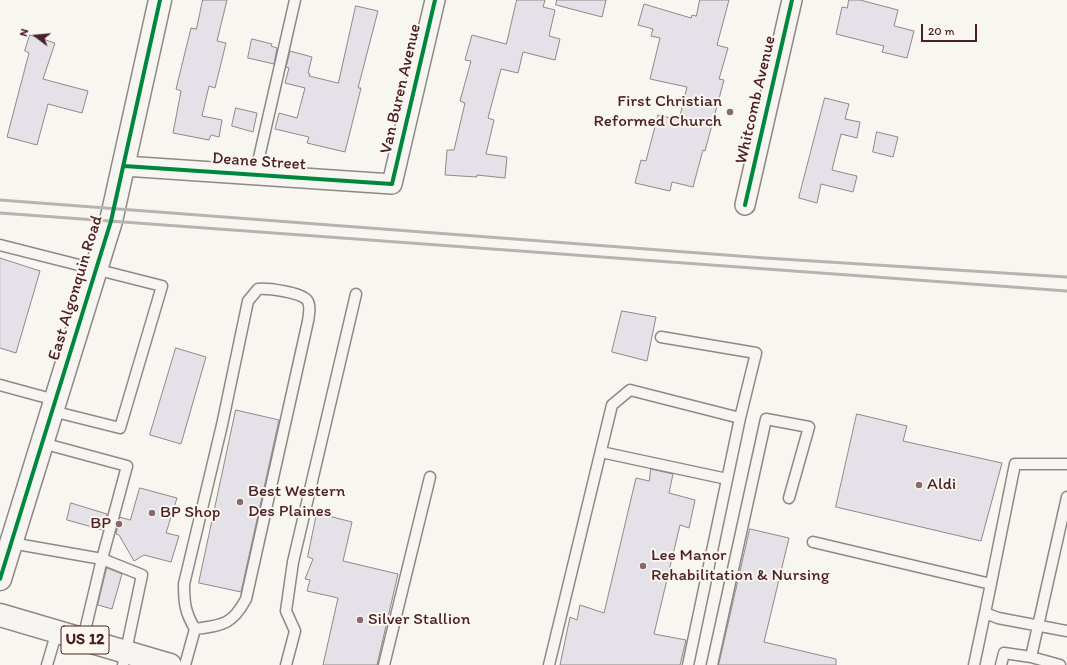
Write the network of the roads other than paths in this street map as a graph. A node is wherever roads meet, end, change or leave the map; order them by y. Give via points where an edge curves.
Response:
1 (160, 0) edge
2 (295, 0) edge
3 (435, 0) edge
4 (792, 0) edge
5 (124, 166) junction
6 (255, 175) junction
7 (392, 184) joint
8 (745, 205) dead end
9 (0, 245) edge
10 (96, 268) junction
11 (356, 294) dead end
12 (661, 337) dead end
13 (0, 385) edge
14 (54, 406) junction
15 (740, 418) junction
16 (42, 443) junction
17 (600, 452) junction
18 (1067, 464) edge
19 (430, 477) dead end
20 (727, 479) junction
21 (1067, 497) edge
22 (788, 498) dead end
23 (813, 542) dead end
24 (11, 543) junction
25 (102, 559) junction
26 (0, 579) edge
27 (991, 584) junction
28 (985, 613) junction
29 (0, 615) edge
30 (1038, 626) junction
31 (195, 629) junction
32 (1067, 631) edge
33 (57, 632) junction
34 (83, 639) junction
35 (1031, 657) junction
36 (125, 659) edge
37 (47, 665) edge
38 (170, 665) edge
39 (185, 665) edge
40 (286, 665) edge
41 (384, 665) edge
42 (549, 665) edge
43 (688, 665) edge
44 (712, 665) edge
45 (974, 665) edge
46 (1001, 665) edge
47 (1060, 665) edge

1 - 5 street, East Algonquin Road
2 - 6 lane
3 - 7 street, Van Buren Avenue
4 - 8 street, Whitcomb Avenue
5 - 6 street, Deane Street
5 - 10 street, East Algonquin Road via 111,221
6 - 7 street, Deane Street
9 - 10 lane
10 - 14 street, East Algonquin Road
10 - 14 lane via 162,286 120,428
11 - 40 lane via 293,562 286,611 296,631
12 - 15 lane via 756,353
13 - 14 lane
14 - 16 street, East Algonquin Road
15 - 17 lane via 630,390 612,405
15 - 20 lane
16 - 24 street, East Algonquin Road
16 - 25 lane via 127,466
17 - 20 lane
17 - 42 lane
18 - 27 lane via 1015,464
19 - 41 lane
20 - 43 lane
21 - 30 lane
22 - 44 lane via 808,427 766,419
23 - 27 lane
24 - 25 lane
24 - 26 street, East Algonquin Road
25 - 34 lane
25 - 36 lane via 142,574
27 - 28 lane
28 - 30 lane
28 - 45 lane
29 - 33 street, US 12
30 - 32 lane
30 - 35 lane
31 - 31 lane via 228,622 235,617 246,599 308,321 307,300 300,295 265,288 258,289 248,301 184,584 187,616
31 - 39 lane
33 - 34 street, US 12
33 - 37 lane
34 - 36 street, US 12
35 - 46 lane via 1004,653
35 - 47 lane
36 - 38 street, US 12

